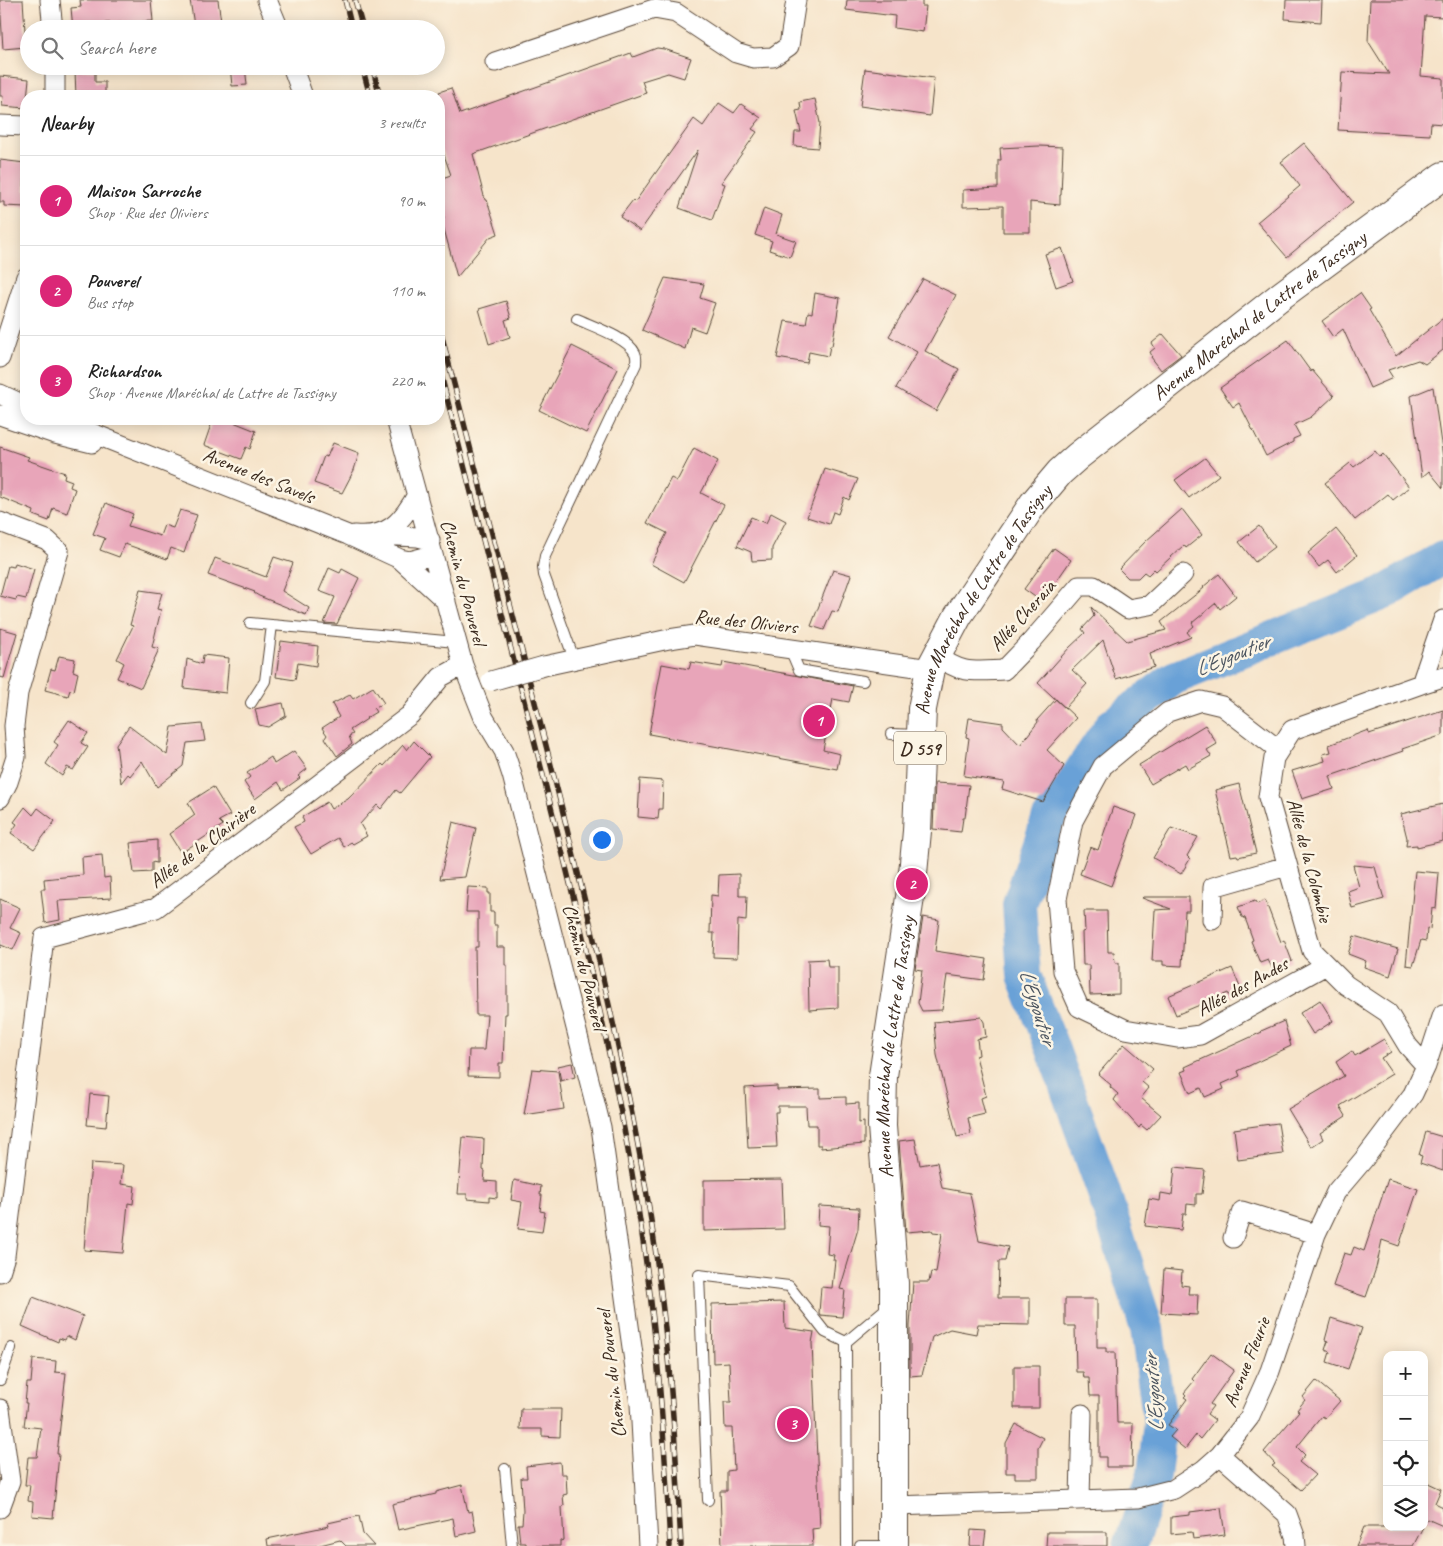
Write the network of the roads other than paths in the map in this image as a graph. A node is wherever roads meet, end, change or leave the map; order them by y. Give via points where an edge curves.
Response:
1 (50, 0) edge
2 (267, 0) edge
3 (796, 0) edge
4 (52, 20) edge
5 (275, 20) edge
6 (495, 62) dead end
7 (56, 75) edge
8 (295, 75) edge
9 (55, 90) edge
10 (300, 90) edge
11 (0, 125) edge
12 (20, 126) edge
13 (1443, 176) edge
14 (20, 311) edge
15 (577, 319) dead end
16 (0, 358) edge
17 (0, 394) edge
18 (20, 403) edge
19 (0, 415) edge
20 (20, 422) edge
21 (29, 425) edge
22 (72, 425) edge
23 (398, 425) edge
24 (154, 457) junction
25 (417, 495) junction
26 (0, 522) edge
27 (348, 535) junction
28 (378, 535) junction
29 (431, 548) junction
30 (400, 559) junction
31 (1183, 574) dead end
32 (446, 602) junction
33 (1443, 620) edge
34 (250, 623) dead end
35 (272, 625) junction
36 (456, 642) junction
37 (790, 649) junction
38 (574, 660) junction
39 (934, 662) junction
40 (463, 665) junction
41 (1443, 678) edge
42 (862, 681) dead end
43 (1422, 684) junction
44 (472, 686) junction
45 (251, 703) dead end
46 (891, 734) dead end
47 (920, 735) junction
48 (1279, 750) junction
49 (0, 798) edge
50 (1287, 866) junction
51 (1212, 920) dead end
52 (1326, 965) junction
53 (1443, 1014) edge
54 (1426, 1066) junction
55 (1316, 1234) junction
56 (1233, 1238) dead end
57 (0, 1272) edge
58 (894, 1302) junction
59 (846, 1342) junction
60 (11, 1348) dead end
61 (0, 1380) edge
62 (0, 1409) edge
63 (1082, 1414) dead end
64 (1220, 1456) junction
65 (505, 1469) dead end
66 (708, 1500) dead end
67 (1080, 1500) junction
68 (894, 1506) junction
69 (0, 1508) edge
70 (512, 1546) edge
71 (648, 1546) edge
72 (847, 1546) edge
73 (860, 1546) edge
74 (894, 1546) edge
75 (1296, 1546) edge

1 - 4 street
2 - 5 street
3 - 6 street via 789,46 773,57 753,58 736,54 676,13 654,9
7 - 9 street
8 - 10 street
11 - 12 street
13 - 39 main road, Avenue Maréchal de Lattre de Tassigny / D 559 via 1282,295 1066,467 1034,504 958,616
14 - 16 street
15 - 38 lane via 624,342 634,351 636,364 545,556 544,575
17 - 18 street
19 - 20 street, Avenue des Savels
21 - 24 street, Avenue des Savels
22 - 24 street, Avenue des Savels
23 - 25 street, Chemin du Pouverel
24 - 27 street, Avenue des Savels
25 - 28 street via 398,523
25 - 29 street, Chemin du Pouverel
26 - 49 street via 47,540 59,551 18,693 14,726 16,757
27 - 28 street, Avenue des Savels
27 - 30 street, Avenue des Savels
28 - 29 street, Avenue des Savels via 418,537
29 - 30 street, Avenue des Savels via 410,561
29 - 32 street, Chemin du Pouverel
30 - 32 street, Avenue des Savels
31 - 39 street, Allée Cheraïa via 1150,605 1128,609 1094,586 1078,586 1004,670 959,670
32 - 36 street, Chemin du Pouverel
33 - 43 street
34 - 35 lane
35 - 36 lane
35 - 45 lane via 265,682
36 - 40 street, Chemin du Pouverel
37 - 38 street, Rue des Oliviers via 695,635
37 - 39 street, Rue des Oliviers
37 - 42 lane via 799,670
38 - 44 street, Rue des Oliviers, bridge
39 - 47 main road, Avenue Maréchal de Lattre de Tassigny / D 559 via 922,709
40 - 44 street, Chemin du Pouverel
40 - 57 street, Allée de la Clairière via 441,678 410,715 156,908 44,938 5,1256
41 - 43 street, Allée de la Colombie
43 - 48 street, Allée de la Colombie via 1292,730
44 - 71 street, Chemin du Pouverel via 484,718 504,751 512,775 601,1127 640,1404
46 - 47 lane
47 - 58 main road, Avenue Maréchal de Lattre de Tassigny / D 559 via 912,884 883,1076 882,1126
48 - 50 street, Allée de la Colombie via 1274,758 1268,797
48 - 52 street, Allée des Andes via 1222,706 1201,702 1168,712 1103,766 1074,821 1057,899 1063,972 1079,1007 1125,1029 1177,1038 1200,1035
50 - 51 street via 1213,887
50 - 52 street, Allée de la Colombie via 1312,951
52 - 54 street, Allée de la Colombie via 1346,985 1388,1013 1408,1046
53 - 54 street, Avenue Fleurie
54 - 55 street, Avenue Fleurie via 1413,1094 1336,1192
55 - 56 street via 1242,1211
55 - 64 street, Avenue Fleurie via 1270,1371 1249,1418
58 - 59 lane
58 - 68 main road, Avenue Maréchal de Lattre de Tassigny / D 559
59 - 66 lane via 825,1332 789,1286 699,1274
59 - 72 lane
60 - 61 lane
62 - 69 street via 10,1481
63 - 67 street
64 - 67 street, Avenue Fleurie via 1174,1489 1138,1498
64 - 75 street via 1287,1514
65 - 70 lane
67 - 68 street, Avenue Fleurie
68 - 74 main road, Avenue Maréchal de Lattre de Tassigny / D 559
73 - 74 lane

